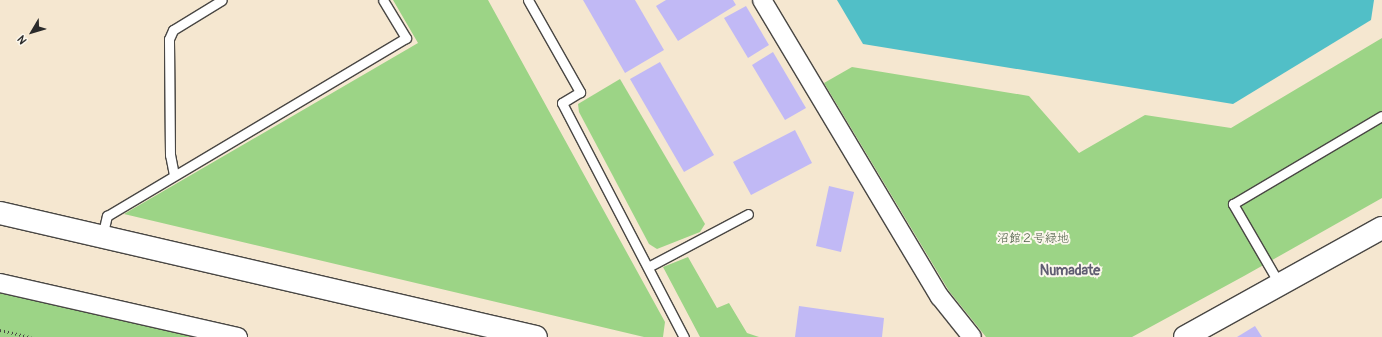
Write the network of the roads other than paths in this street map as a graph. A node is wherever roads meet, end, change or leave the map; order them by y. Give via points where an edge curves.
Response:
1 (222, 0) edge
2 (384, 0) edge
3 (528, 0) edge
4 (762, 0) edge
5 (1382, 116) edge
6 (174, 175) junction
7 (0, 213) edge
8 (748, 214) dead end
9 (1382, 228) edge
10 (102, 237) junction
11 (648, 267) junction
12 (0, 283) edge
13 (1280, 284) junction
14 (238, 337) edge
15 (536, 337) edge
16 (684, 337) edge
17 (972, 337) edge
18 (1185, 337) edge

1 - 6 lane via 174,30 169,39 170,155
2 - 6 lane via 406,38
3 - 11 lane via 580,92 562,103
4 - 17 street via 940,297
5 - 13 lane via 1233,204
6 - 10 lane via 107,216
7 - 10 street
8 - 11 lane
9 - 13 street
10 - 15 street
11 - 16 lane
12 - 14 street
13 - 18 street

